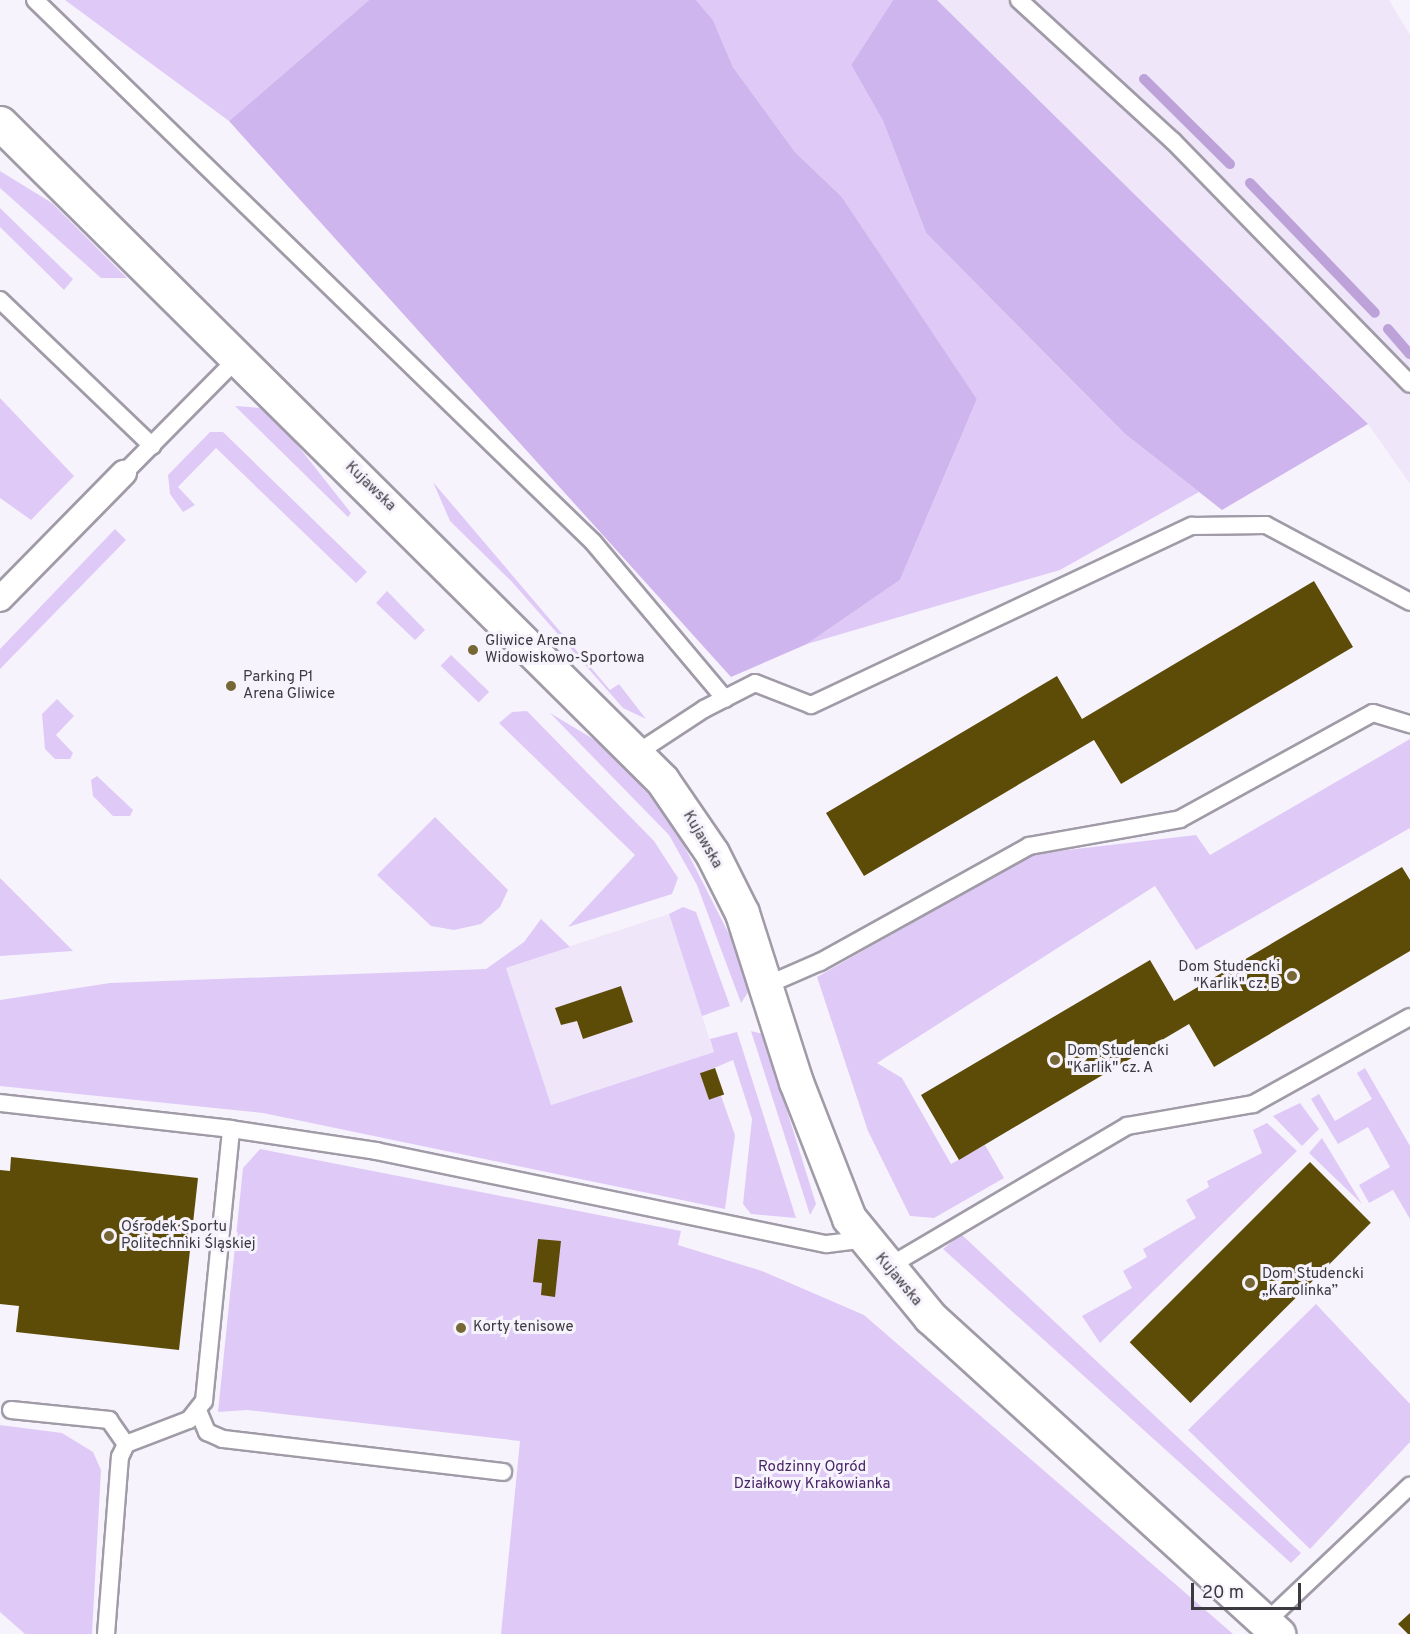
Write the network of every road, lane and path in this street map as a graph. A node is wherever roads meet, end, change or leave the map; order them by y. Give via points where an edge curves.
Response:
1 (35, 0) edge
2 (1019, 0) edge
3 (0, 123) edge
4 (0, 300) edge
5 (238, 358) junction
6 (1410, 384) edge
7 (152, 446) junction
8 (124, 473) joint
9 (0, 599) edge
10 (1410, 602) edge
11 (725, 699) junction
12 (1410, 724) edge
13 (637, 753) junction
14 (767, 985) junction
15 (1410, 1017) edge
16 (0, 1103) edge
17 (231, 1129) junction
18 (865, 1239) junction
19 (886, 1268) junction
20 (10, 1410) dead end
21 (199, 1413) junction
22 (126, 1444) junction
23 (503, 1472) dead end
24 (1410, 1485) edge
25 (1272, 1627) edge
26 (106, 1634) edge

1 - 11 lane via 593,542
2 - 6 lane via 1173,141
3 - 5 street, Kujawska
4 - 7 lane
5 - 7 lane
5 - 13 street, Kujawska
7 - 8 lane
8 - 9 street
10 - 11 lane via 1266,525 1192,526 811,705 754,683
11 - 13 lane
12 - 14 lane via 1373,713 1180,819 1029,846 820,962
13 - 14 street, Kujawska via 686,810 712,853 742,913
14 - 18 street, Kujawska via 826,1162 849,1218
15 - 19 lane via 1253,1104 1126,1126
16 - 17 lane
17 - 18 lane via 376,1151 827,1245
17 - 21 lane via 207,1390
18 - 19 street, Kujawska
19 - 25 street, Kujawska via 930,1317
20 - 22 lane via 109,1420
21 - 22 lane
21 - 23 lane via 207,1432 223,1439
22 - 26 lane
24 - 25 lane

